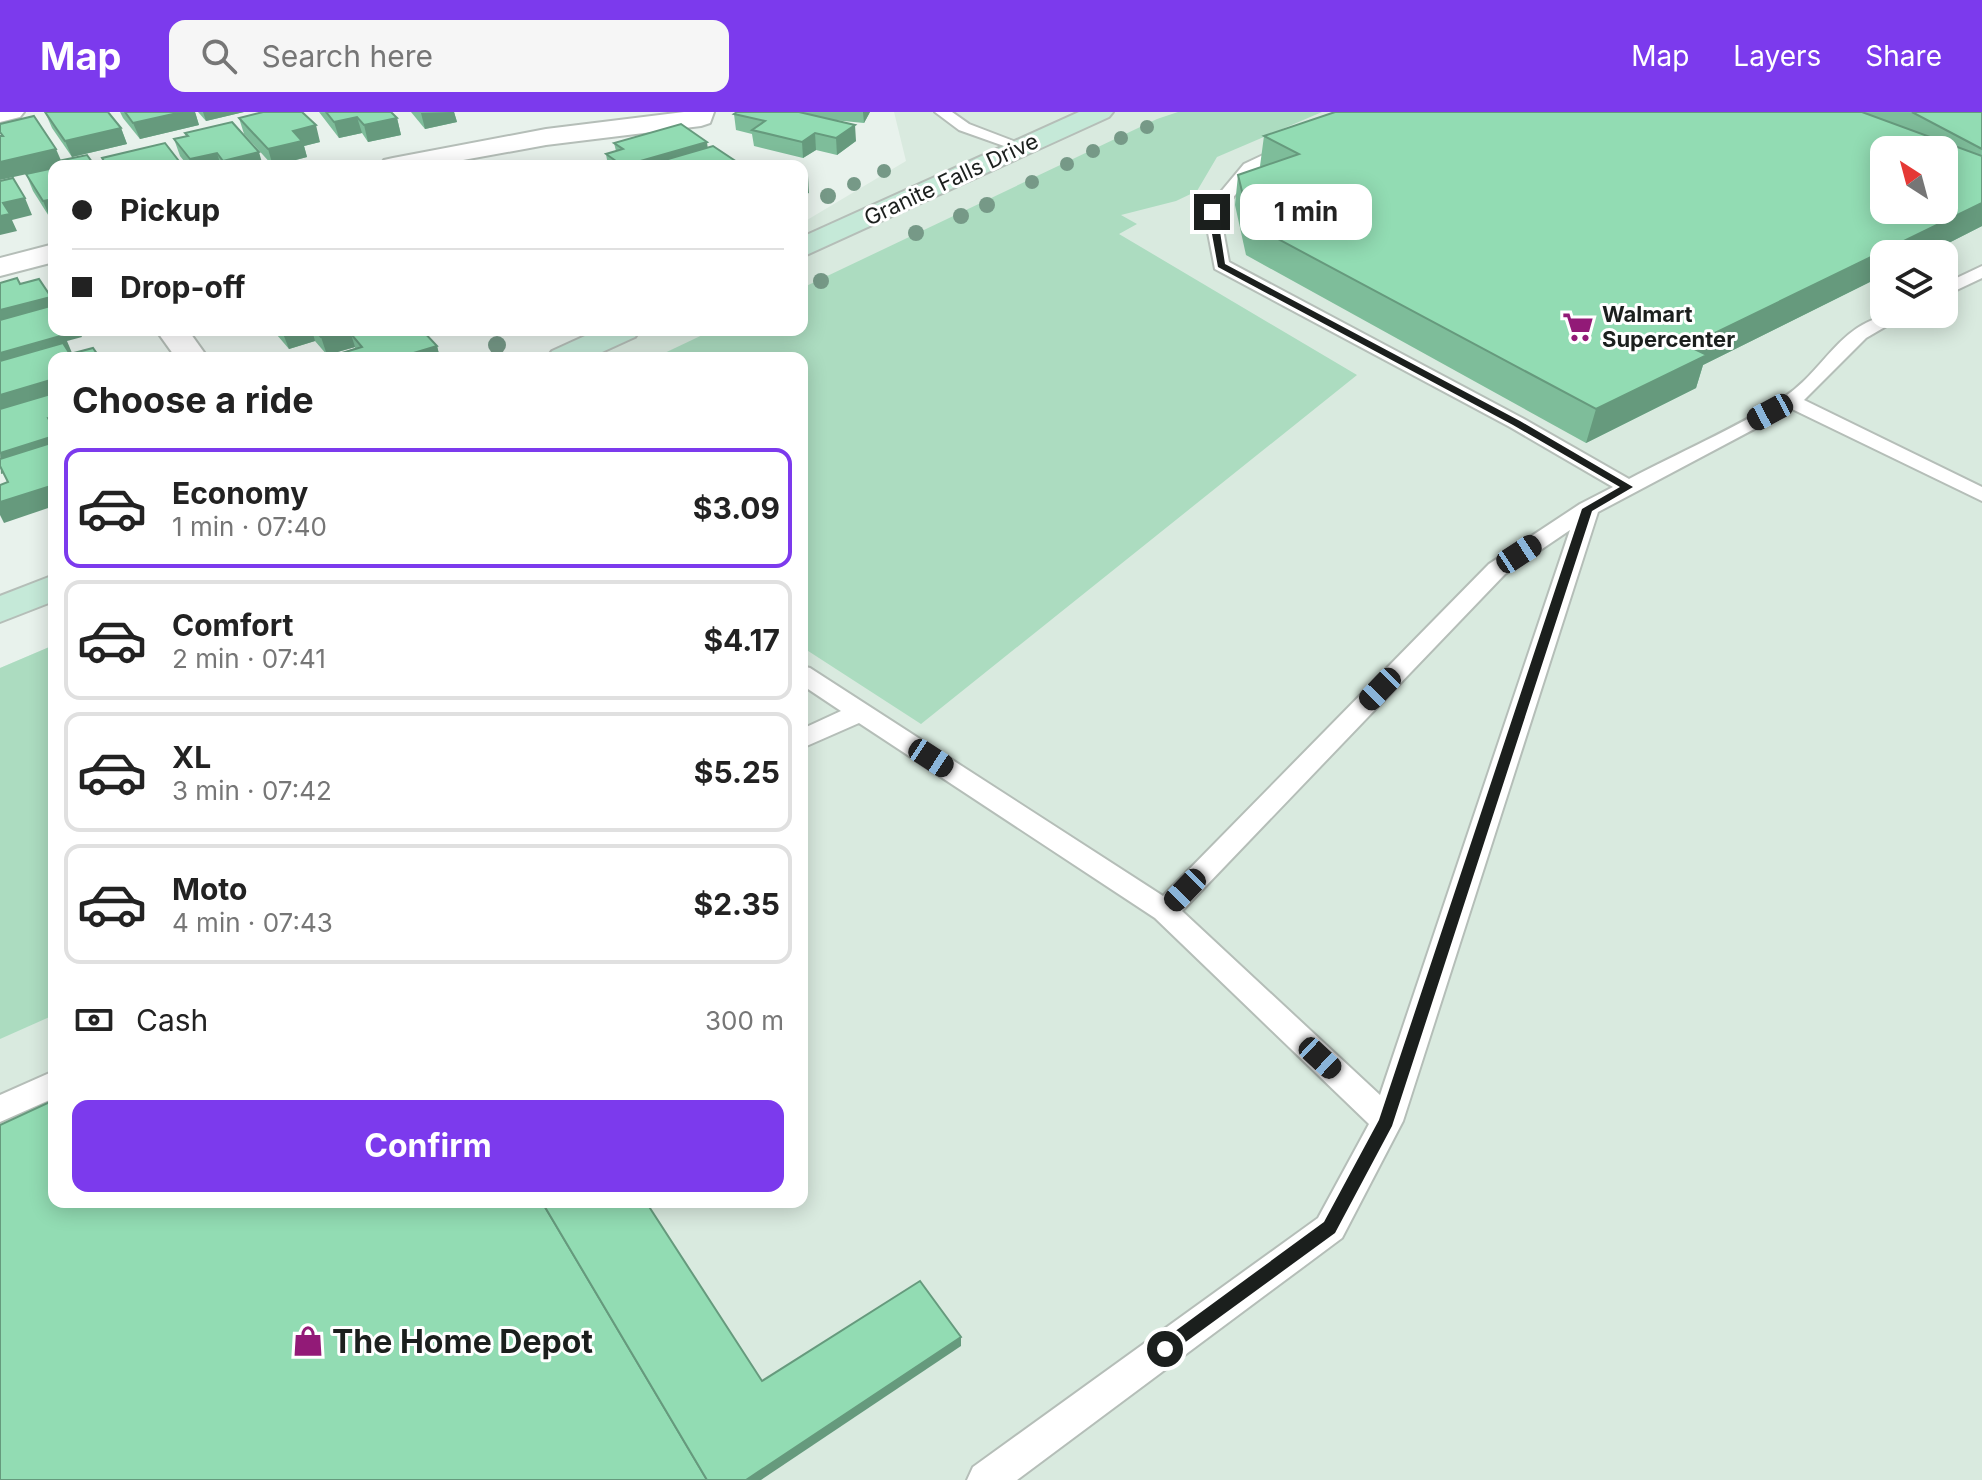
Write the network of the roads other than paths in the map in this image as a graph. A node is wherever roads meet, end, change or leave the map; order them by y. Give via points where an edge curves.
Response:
1 (11, 112) edge
2 (942, 112) edge
3 (1100, 112) edge
4 (0, 114) edge
5 (701, 115) edge
6 (1307, 139) edge
7 (501, 142) junction
8 (1021, 147) junction
9 (420, 160) edge
10 (522, 160) edge
11 (808, 245) edge
12 (48, 255) edge
13 (0, 267) edge
14 (1982, 271) edge
15 (1958, 284) edge
16 (1871, 328) edge
17 (611, 336) edge
18 (576, 352) edge
19 (1792, 401) junction
20 (1628, 487) junction
21 (1982, 495) edge
22 (1588, 509) junction
23 (48, 590) edge
24 (0, 610) edge
25 (808, 678) edge
26 (860, 712) junction
27 (808, 736) edge
28 (1165, 911) junction
29 (48, 1087) edge
30 (0, 1109) edge
31 (1387, 1121) junction
32 (986, 1480) edge

1 - 4 street
2 - 8 lane via 964,127
3 - 8 street, Granite Falls Drive
5 - 7 street
6 - 20 lane via 1250,167 1212,212 1221,265
7 - 9 street
7 - 10 street
8 - 11 street, Granite Falls Drive
12 - 13 street
14 - 15 lane
16 - 19 lane
17 - 18 street
19 - 20 lane
19 - 21 lane
20 - 22 lane
22 - 28 lane via 1497,569
22 - 31 lane
23 - 24 street
25 - 26 lane
26 - 27 lane
26 - 28 lane
28 - 31 lane
29 - 30 lane
31 - 32 lane via 1330,1228

